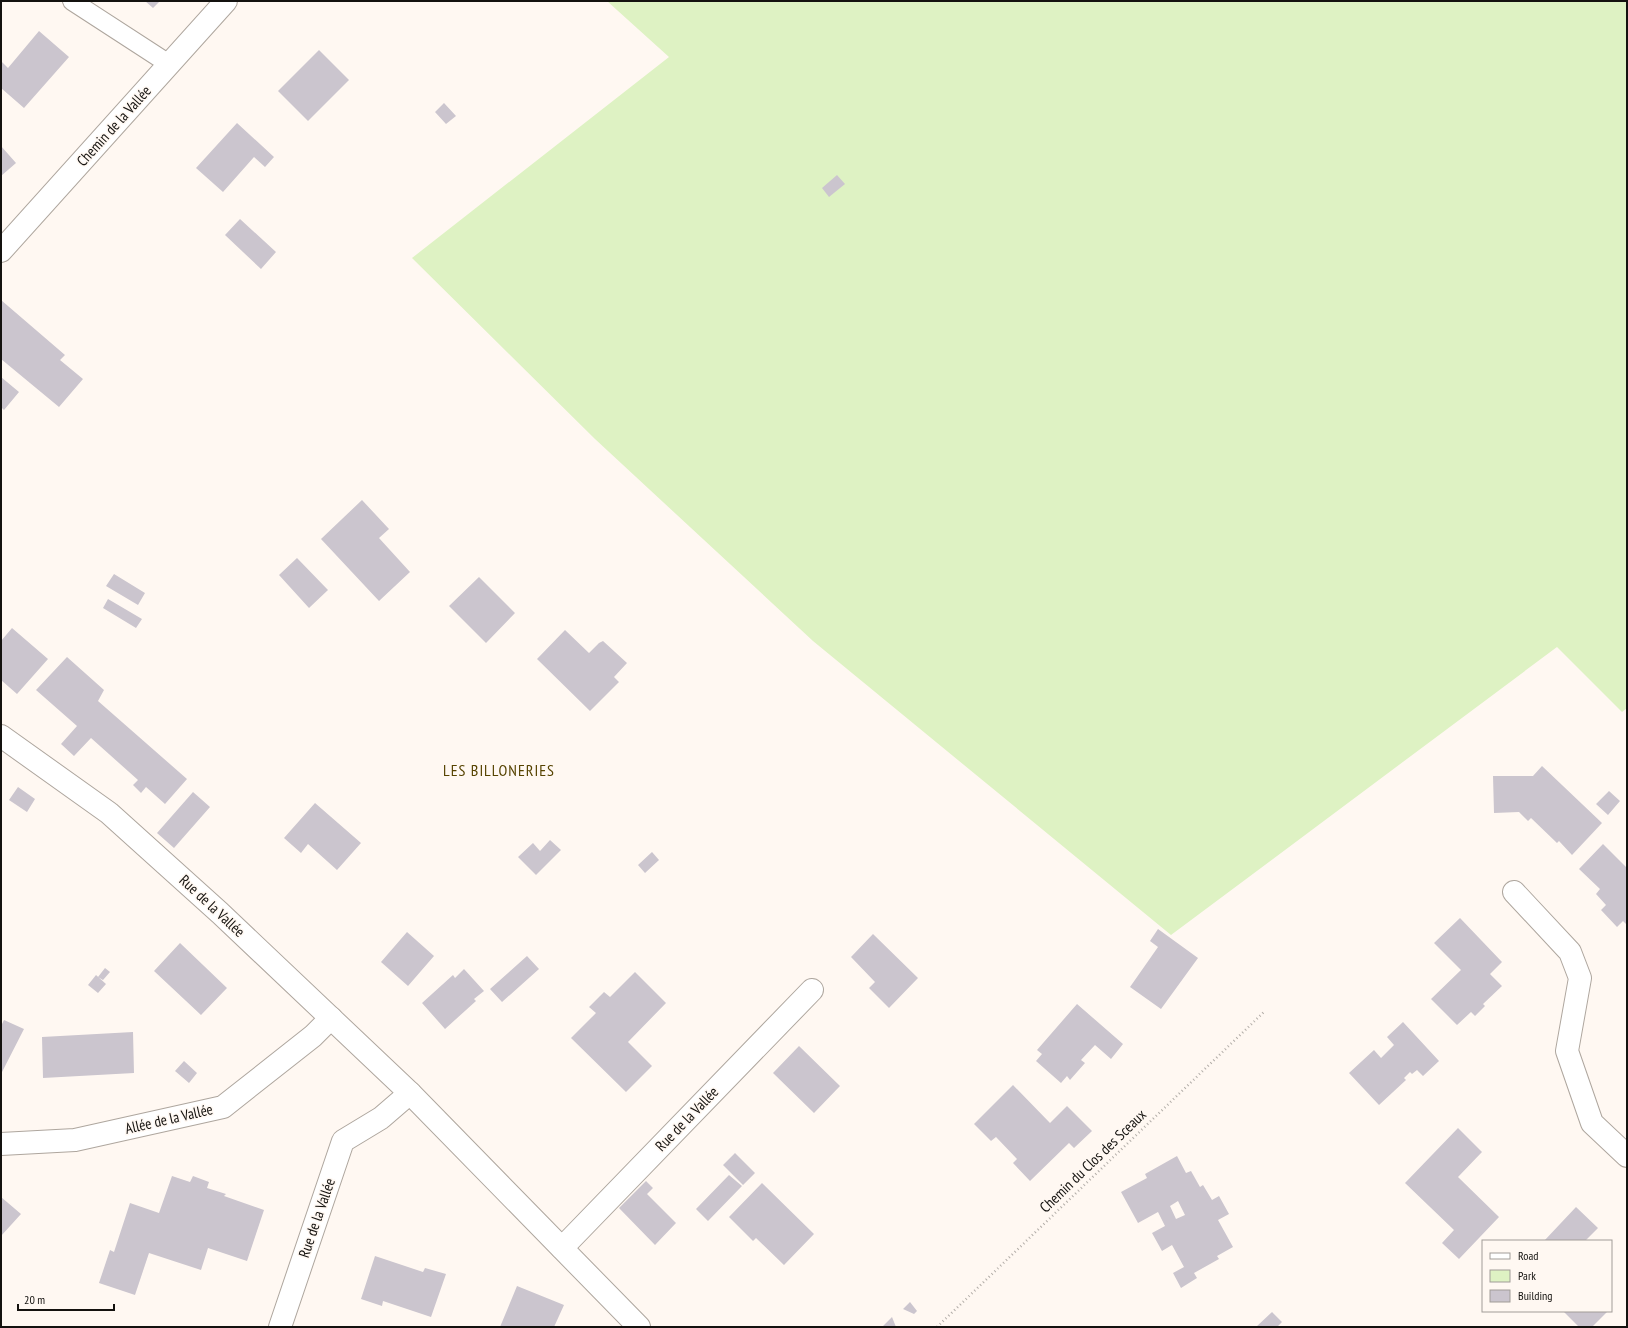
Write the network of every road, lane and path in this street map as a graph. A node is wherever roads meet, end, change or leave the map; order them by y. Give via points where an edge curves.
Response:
1 (72, 1) edge
2 (226, 1) edge
3 (169, 64) junction
4 (1, 251) edge
5 (1, 736) edge
6 (1514, 892) dead end
7 (812, 990) dead end
8 (1265, 1011) dead end
9 (331, 1018) junction
10 (410, 1093) junction
11 (1, 1144) edge
12 (1627, 1156) edge
13 (562, 1248) junction
14 (280, 1327) edge
15 (639, 1327) edge
16 (937, 1327) edge

1 - 3 lane
2 - 3 street, Chemin de la Vallée
3 - 4 street, Chemin de la Vallée
5 - 9 street, Rue de la Vallée via 110,813
6 - 12 street via 1570,952 1580,978 1567,1051 1592,1123
7 - 13 street, Rue de la Vallée
8 - 16 path, Chemin du Clos des Sceaux
9 - 10 street, Rue de la Vallée
9 - 11 street, Allée de la Vallée via 313,1036 223,1107 75,1140
10 - 13 street, Rue de la Vallée
10 - 14 street, Rue de la Vallée via 381,1118 343,1141
13 - 15 street, Rue de la Vallée

